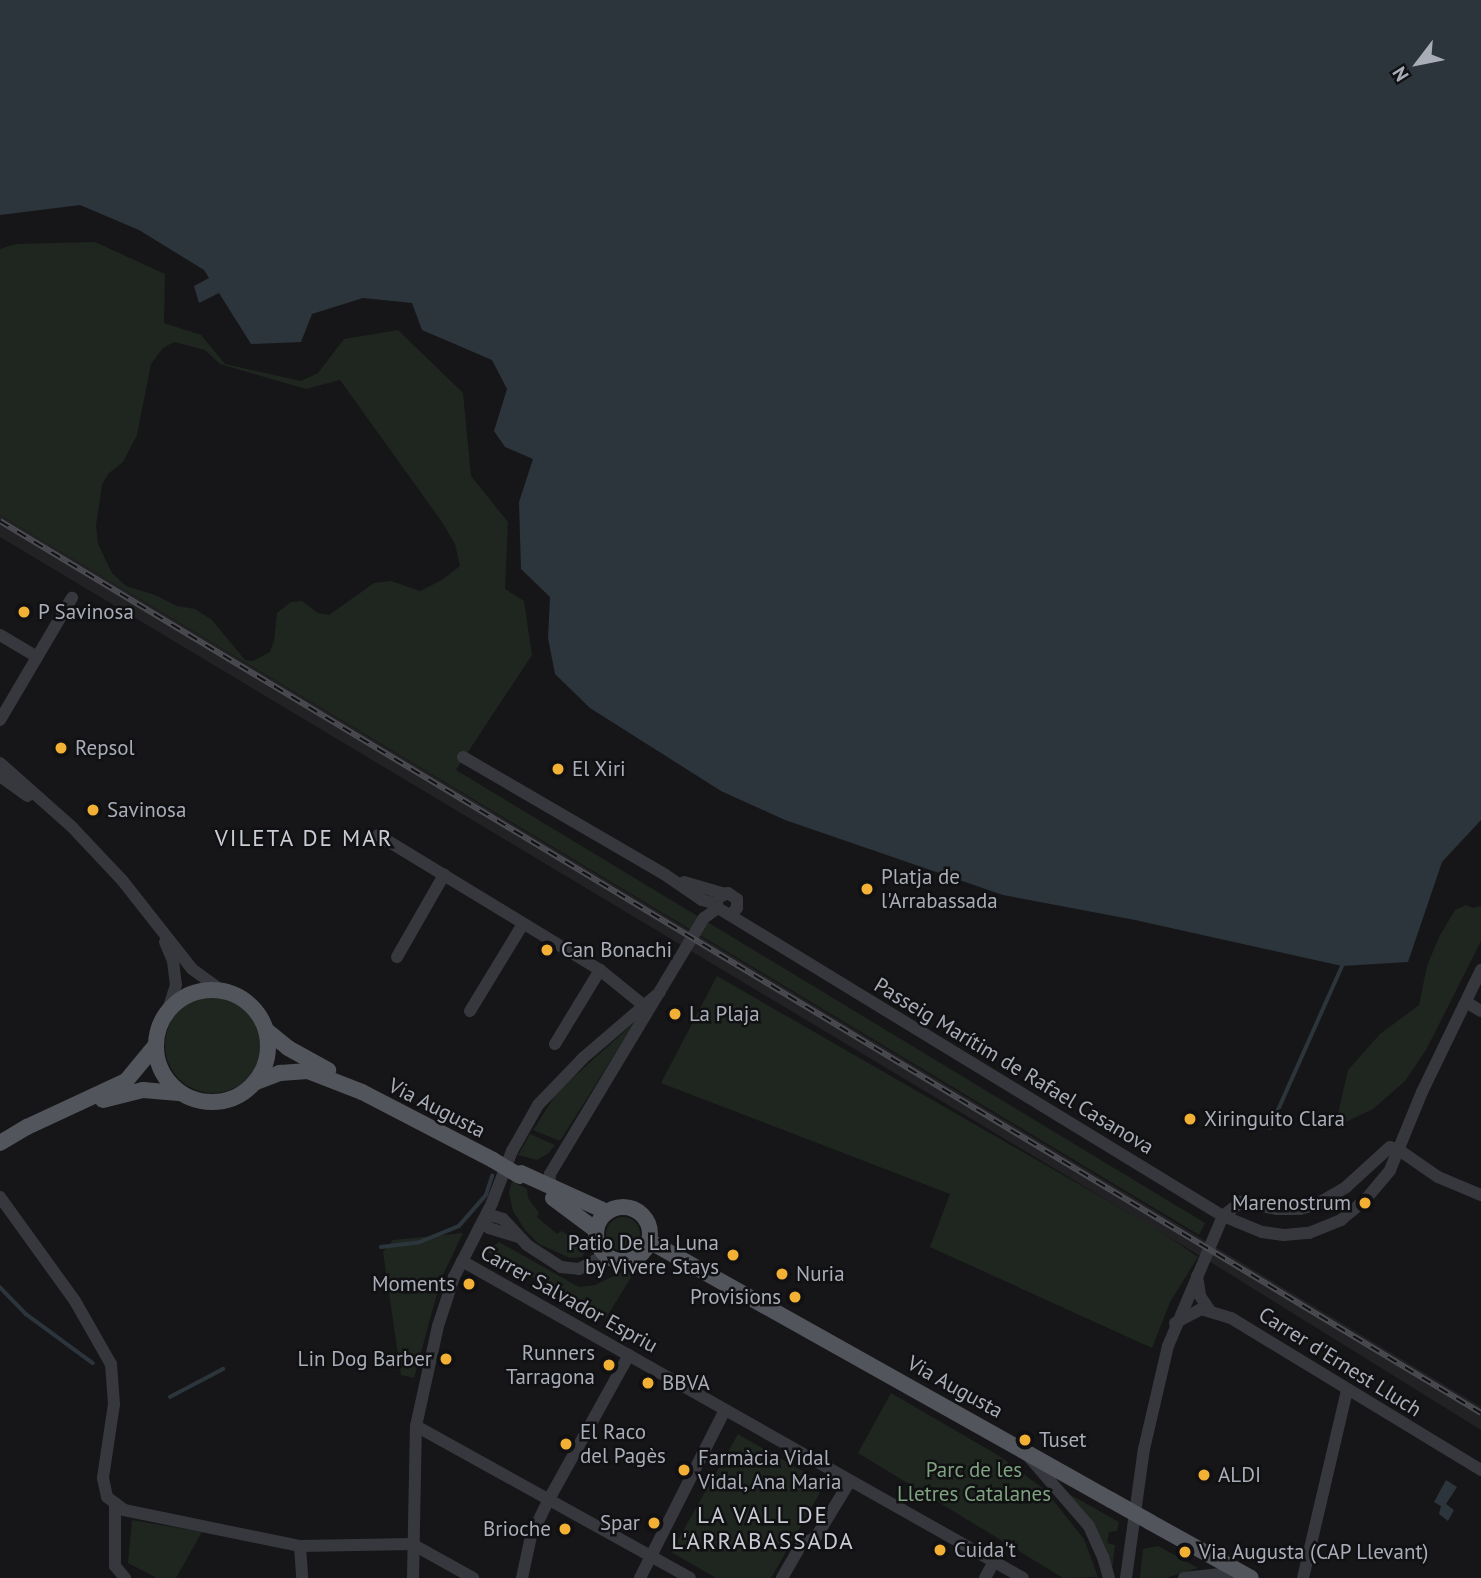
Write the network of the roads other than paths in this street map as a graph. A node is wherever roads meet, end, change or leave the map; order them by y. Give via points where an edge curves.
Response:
1 (72, 598) dead end
2 (0, 635) edge
3 (37, 657) junction
4 (0, 720) edge
5 (463, 757) dead end
6 (0, 763) edge
7 (0, 776) edge
8 (378, 835) dead end
9 (444, 876) junction
10 (139, 901) junction
11 (720, 902) junction
12 (731, 914) junction
13 (523, 924) junction
14 (169, 951) junction
15 (397, 957) dead end
16 (600, 970) junction
17 (1481, 970) edge
18 (221, 990) junction
19 (660, 992) junction
20 (1466, 1002) junction
21 (642, 1004) junction
22 (168, 1009) junction
23 (470, 1011) dead end
24 (1481, 1011) edge
25 (266, 1030) junction
26 (555, 1044) dead end
27 (155, 1045) junction
28 (256, 1082) junction
29 (362, 1092) junction
30 (179, 1093) junction
31 (57, 1114) junction
32 (0, 1143) edge
33 (1394, 1149) junction
34 (521, 1174) junction
35 (1352, 1182) junction
36 (549, 1186) junction
37 (1481, 1195) edge
38 (0, 1197) edge
39 (1366, 1199) junction
40 (1260, 1204) junction
41 (607, 1212) junction
42 (1223, 1216) junction
43 (487, 1221) junction
44 (1244, 1225) junction
45 (596, 1230) junction
46 (649, 1241) junction
47 (605, 1255) junction
48 (462, 1261) junction
49 (1198, 1269) junction
50 (1210, 1311) junction
51 (1175, 1323) junction
52 (629, 1355) junction
53 (1347, 1390) junction
54 (725, 1410) junction
55 (416, 1426) junction
56 (1019, 1448) junction
57 (1481, 1470) edge
58 (850, 1480) junction
59 (548, 1501) junction
60 (115, 1503) junction
61 (411, 1544) junction
62 (300, 1546) junction
63 (649, 1555) junction
64 (994, 1562) junction
65 (1245, 1575) edge
66 (125, 1578) edge
67 (302, 1578) edge
68 (413, 1578) edge
69 (473, 1578) edge
70 (522, 1578) edge
71 (639, 1578) edge
72 (690, 1578) edge
73 (782, 1578) edge
74 (985, 1578) edge
75 (1023, 1578) edge
76 (1109, 1578) edge
77 (1126, 1578) edge
78 (1184, 1578) edge
79 (1303, 1578) edge

1 - 3 street
2 - 3 street
3 - 4 street
5 - 11 street
6 - 10 street via 72,827
7 - 14 street via 87,852
8 - 9 street
9 - 13 street
9 - 15 street
10 - 14 street
10 - 18 street via 192,969
11 - 12 street, Passeig Marítim de Rafael Casanova via 722,912
11 - 12 street via 735,896 737,908
11 - 19 street via 704,918
12 - 42 street, Passeig Marítim de Rafael Casanova
13 - 16 street
13 - 23 street
14 - 22 street via 176,985
16 - 21 street
16 - 26 street
17 - 20 street, Passeig Marítim de Rafael Casanova
18 - 22 main road via 202,990
18 - 25 main road via 240,996 255,1009
19 - 21 street
19 - 36 street via 550,1174
20 - 24 street
20 - 33 street, Passeig Marítim de Rafael Casanova
21 - 43 street via 538,1105 512,1151
22 - 27 main road via 158,1026
25 - 28 main road via 265,1065
25 - 29 main road, Via Augusta
27 - 30 main road via 158,1065
27 - 31 main road via 126,1081
28 - 29 main road, Via Augusta via 280,1073 308,1071
28 - 30 main road via 241,1095 222,1102 203,1102
29 - 34 main road, Via Augusta, bridge
30 - 31 main road via 143,1090
31 - 32 main road
33 - 35 street, Passeig Marítim de Rafael Casanova
33 - 37 street via 1438,1177
33 - 39 street, Passeig Marítim de Rafael Casanova via 1390,1170
34 - 36 main road, Via Augusta
34 - 45 main road, Via Augusta
35 - 39 street
35 - 40 street, Passeig Marítim de Rafael Casanova via 1300,1209
36 - 41 main road, Via Augusta
38 - 60 street via 75,1301 111,1364 114,1404 103,1478 107,1497
39 - 44 street, Passeig Marítim de Rafael Casanova via 1341,1220 1309,1233 1262,1232
40 - 42 street, Passeig Marítim de Rafael Casanova via 1241,1202
40 - 44 street via 1244,1216
41 - 45 main road
41 - 46 main road via 623,1207 639,1212 649,1227
42 - 44 street, Passeig Marítim de Rafael Casanova
42 - 49 street
43 - 47 street via 503,1219 551,1262 570,1269 588,1267
43 - 48 street
45 - 47 main road
46 - 47 main road via 642,1254 630,1261
46 - 56 main road, Via Augusta
48 - 52 street, Carrer Salvador Espriu
48 - 55 street via 438,1326
49 - 50 street via 1198,1288
49 - 51 street
50 - 51 street via 1193,1312
50 - 53 street, Carrer d'Ernest Lluch via 1231,1318
51 - 77 street via 1144,1448
52 - 54 street, Carrer Salvador Espriu
52 - 59 street
53 - 57 street, Carrer d'Ernest Lluch
53 - 79 street
54 - 58 street, Carrer Salvador Espriu
54 - 63 street
55 - 59 street
55 - 61 street
56 - 65 main road, Via Augusta, bridge
56 - 76 street via 1089,1526
58 - 64 street, Carrer Salvador Espriu
58 - 73 street via 816,1537 801,1545
59 - 63 street
59 - 70 street via 531,1536
60 - 62 street via 152,1517
60 - 66 street via 115,1566
61 - 62 street
61 - 68 street
61 - 69 street
62 - 67 street
63 - 71 street
63 - 72 street
64 - 74 street
64 - 75 street, Carrer Salvador Espriu
65 - 78 street, Via Augusta

